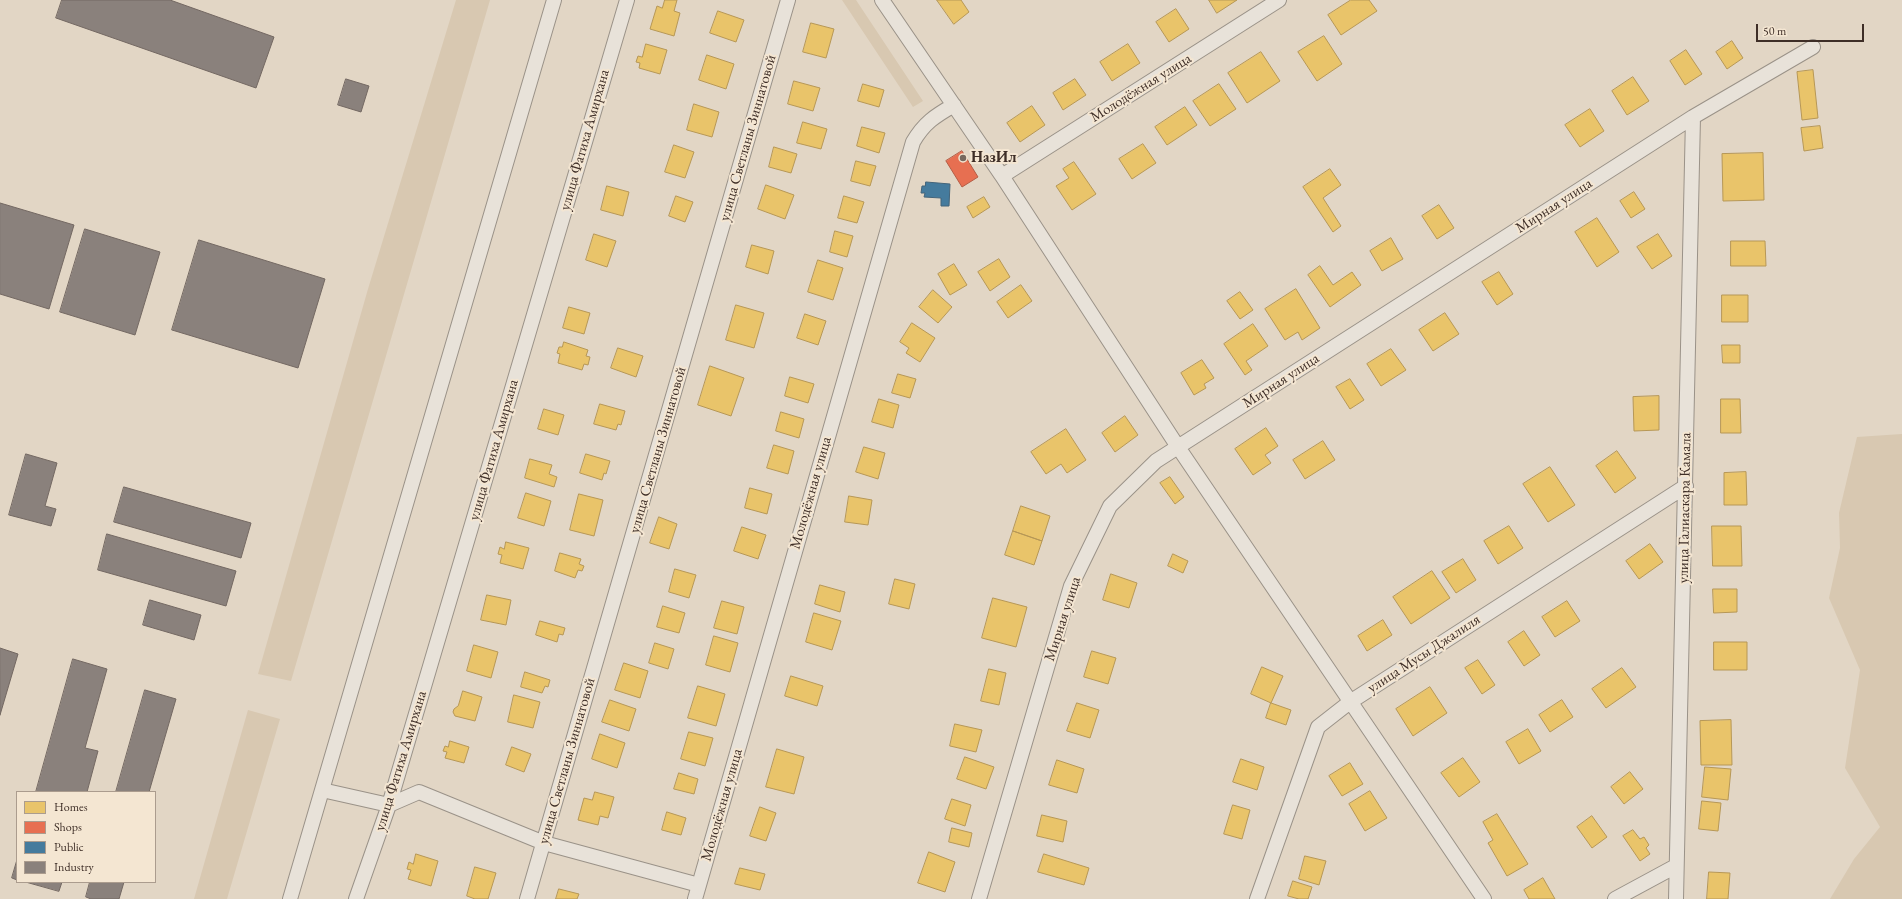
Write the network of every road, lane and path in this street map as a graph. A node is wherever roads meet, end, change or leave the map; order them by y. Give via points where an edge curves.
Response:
1 (554, 0) edge
2 (627, 0) edge
3 (788, 0) edge
4 (882, 0) edge
5 (1279, 0) edge
6 (1813, 47) dead end
7 (954, 105) junction
8 (1693, 117) junction
9 (1002, 176) junction
10 (1178, 447) junction
11 (1686, 486) junction
12 (1350, 702) junction
13 (322, 790) junction
14 (389, 805) junction
15 (544, 843) junction
16 (1676, 866) junction
17 (699, 885) junction
18 (290, 899) edge
19 (356, 899) edge
20 (527, 899) edge
21 (695, 899) edge
22 (979, 899) edge
23 (1257, 899) edge
24 (1484, 899) edge
25 (1614, 899) edge
26 (1676, 899) edge

1 - 13 street
2 - 14 street, улица Фатиха Амирхана
3 - 15 street, улица Светланы Зиннатовой
4 - 7 street
5 - 9 street, Молодёжная улица
6 - 8 street, Мирная улица
7 - 9 street
7 - 17 street, Молодёжная улица via 932,118 921,128 913,142
8 - 10 street, Мирная улица
8 - 11 street, улица Галиаскара Камала
9 - 10 street
10 - 12 street
10 - 22 street, Мирная улица via 1156,461 1110,506 1071,586
11 - 12 street, улица Мусы Джалиля
11 - 16 street, улица Галиаскара Камала
12 - 23 street, улица Мусы Джалиля via 1318,727
12 - 24 street
13 - 14 street
13 - 18 street
14 - 15 street via 419,792
14 - 19 street, улица Фатиха Амирхана
15 - 17 street
15 - 20 street, улица Светланы Зиннатовой
16 - 25 street
16 - 26 street, улица Галиаскара Камала
17 - 21 street, Молодёжная улица

